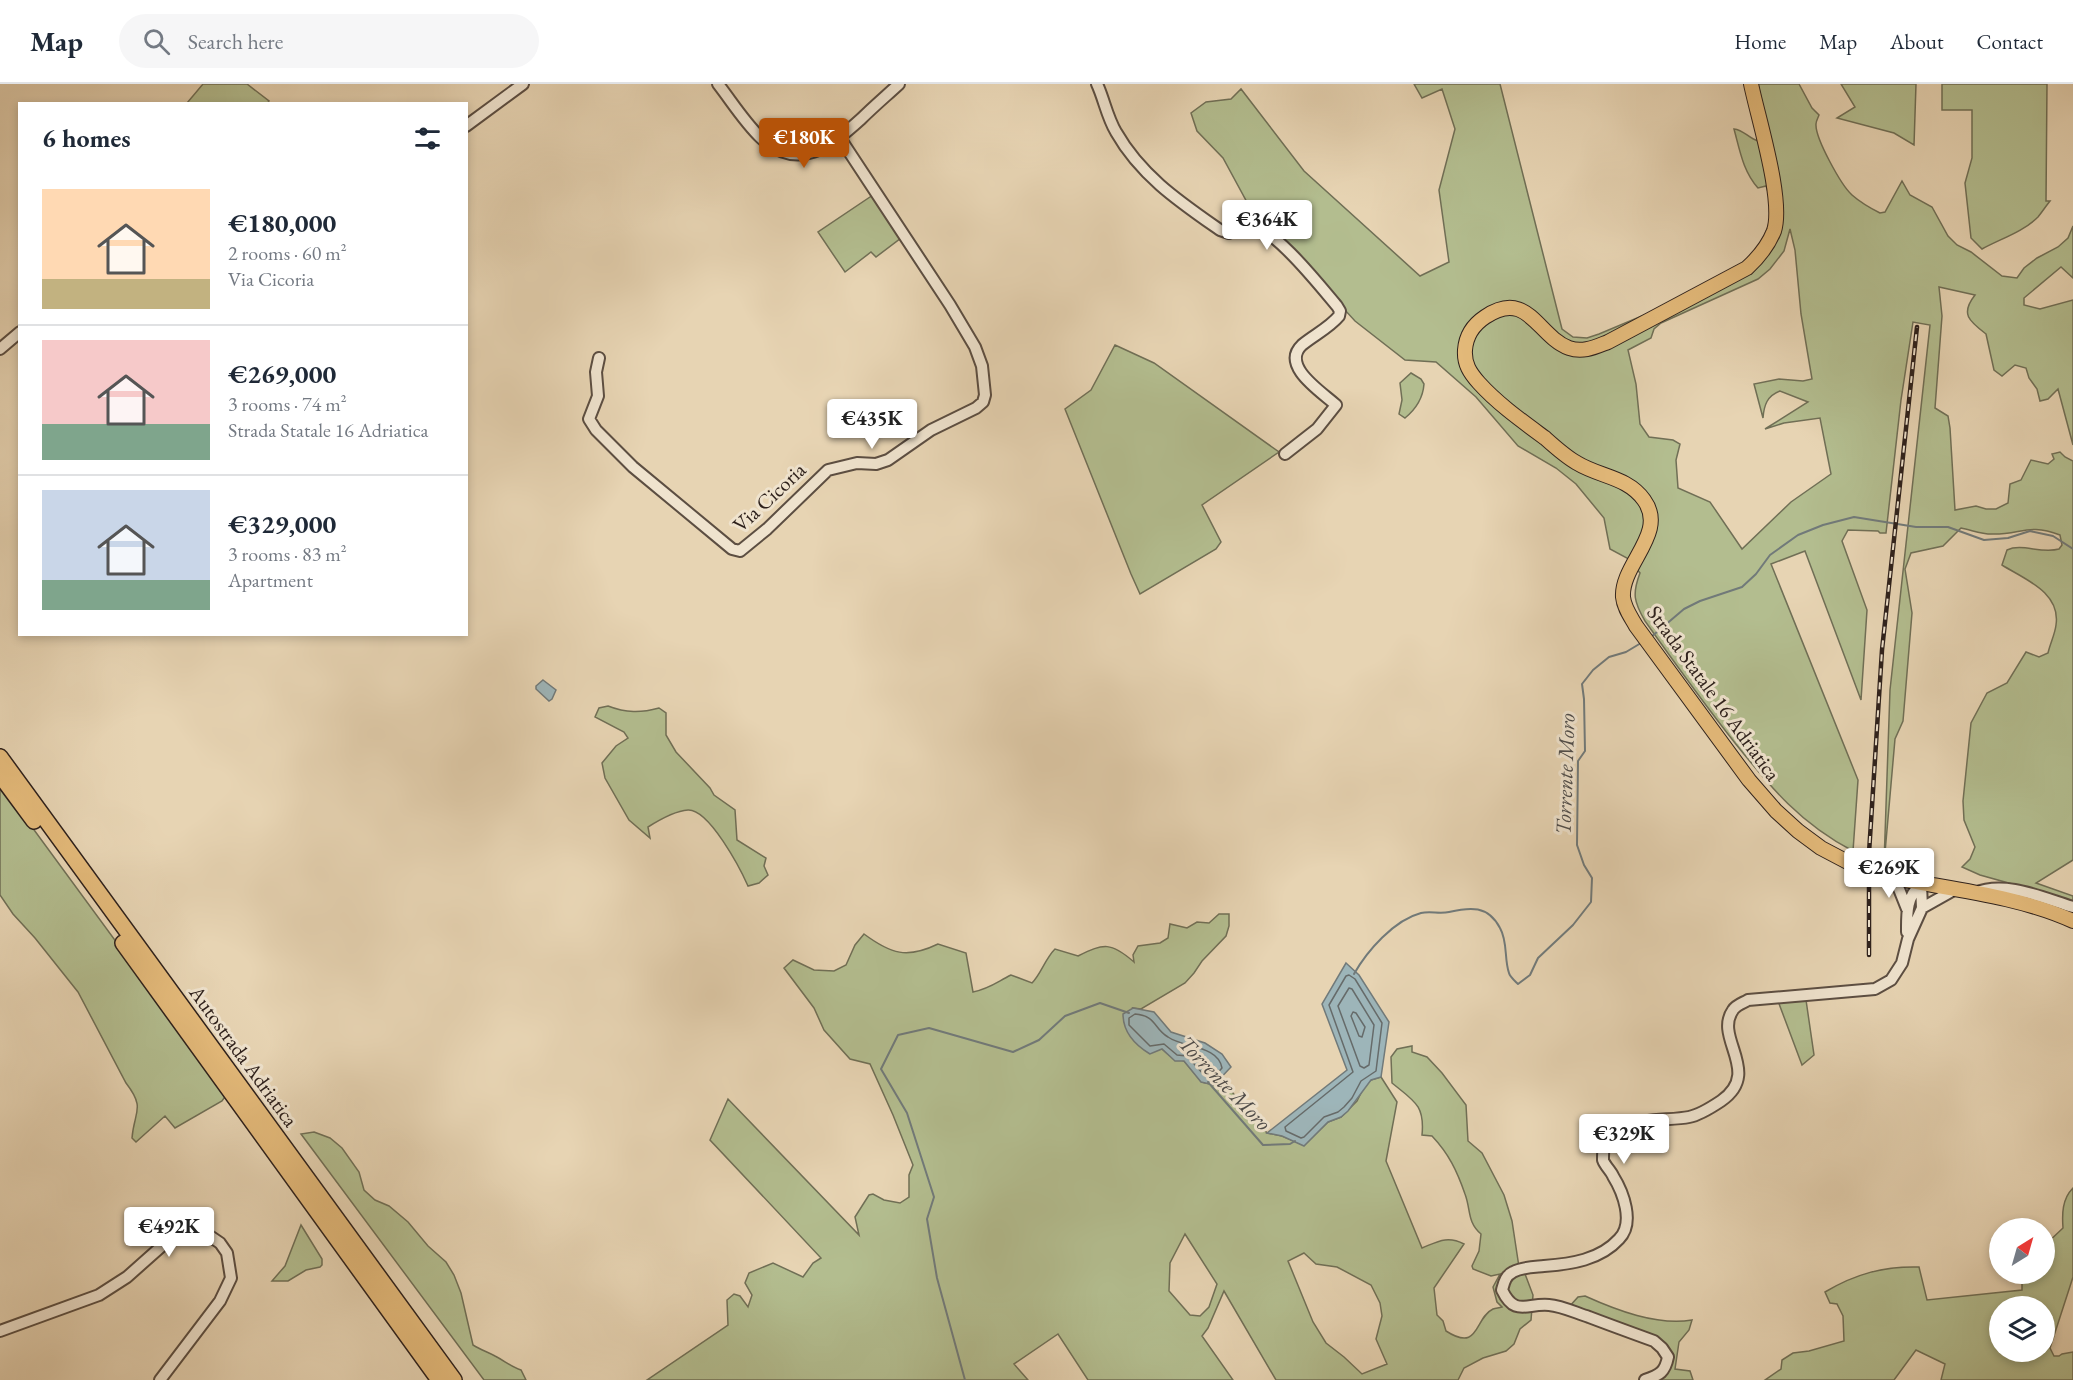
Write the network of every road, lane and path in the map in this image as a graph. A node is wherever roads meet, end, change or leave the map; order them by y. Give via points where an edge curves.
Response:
1 (523, 84) edge
2 (718, 84) edge
3 (898, 84) edge
4 (1097, 84) edge
5 (1750, 84) edge
6 (468, 125) edge
7 (840, 138) junction
8 (18, 334) edge
9 (0, 349) edge
10 (599, 358) dead end
11 (1285, 454) dead end
12 (0, 757) edge
13 (0, 775) edge
14 (55, 841) junction
15 (1892, 878) junction
16 (1921, 884) junction
17 (1954, 890) junction
18 (1974, 894) junction
19 (2047, 898) junction
20 (2031, 906) junction
21 (2073, 907) edge
22 (1922, 908) junction
23 (1907, 911) junction
24 (2073, 921) edge
25 (1908, 939) junction
26 (0, 1331) edge
27 (160, 1380) edge
28 (440, 1380) edge
29 (454, 1380) edge
30 (1645, 1380) edge

1 - 6 street
2 - 7 street via 760,137 783,153 808,154
3 - 7 street
4 - 11 street via 1116,132 1152,179 1220,230 1229,233 1248,224 1263,230 1285,248 1340,311 1339,316 1297,350 1295,361 1303,376 1336,405 1317,429
5 - 15 main road, Strada Statale 16 Adriatica, bridge via 1776,208 1775,228 1760,257 1747,268 1608,342 1585,350 1562,345 1532,316 1514,309 1494,311 1482,318 1466,342 1465,355 1472,375 1493,397 1578,464 1628,484 1644,499 1651,516 1650,529 1625,584 1625,607 1749,780 1776,811 1821,848 1859,868
7 - 10 street, Via Cicoria via 975,347 986,386 983,402 931,430 888,460 828,470 740,551 732,549 633,467 596,430 589,419 598,396
8 - 9 street
12 - 14 highway, Autostrada Adriatica
13 - 14 highway, Autostrada Adriatica
14 - 28 highway, Autostrada Adriatica
14 - 29 highway, Autostrada Adriatica
15 - 16 main road, Strada Statale 16 Adriatica
15 - 23 street
16 - 17 main road, Strada Statale 16 Adriatica
16 - 22 street
16 - 23 street via 1914,890
17 - 18 main road, Strada Statale 16 Adriatica
17 - 22 street
18 - 19 street via 1989,888
18 - 20 main road, Strada Statale 16 Adriatica
19 - 20 street via 2036,900
19 - 21 street
20 - 24 main road, Strada Statale 16 Adriatica
22 - 25 street
23 - 25 street
25 - 30 street via 1902,963 1891,980 1875,989 1748,1000 1733,1008 1728,1021 1739,1067 1738,1082 1724,1099 1691,1117 1634,1122 1615,1130 1604,1145 1603,1161 1627,1207 1621,1238 1604,1251 1574,1264 1527,1267 1505,1278 1502,1290 1512,1305 1561,1307 1654,1341 1668,1357 1666,1368
26 - 27 street via 99,1295 127,1277 172,1237 186,1230 201,1230 227,1253 231,1278 220,1301

